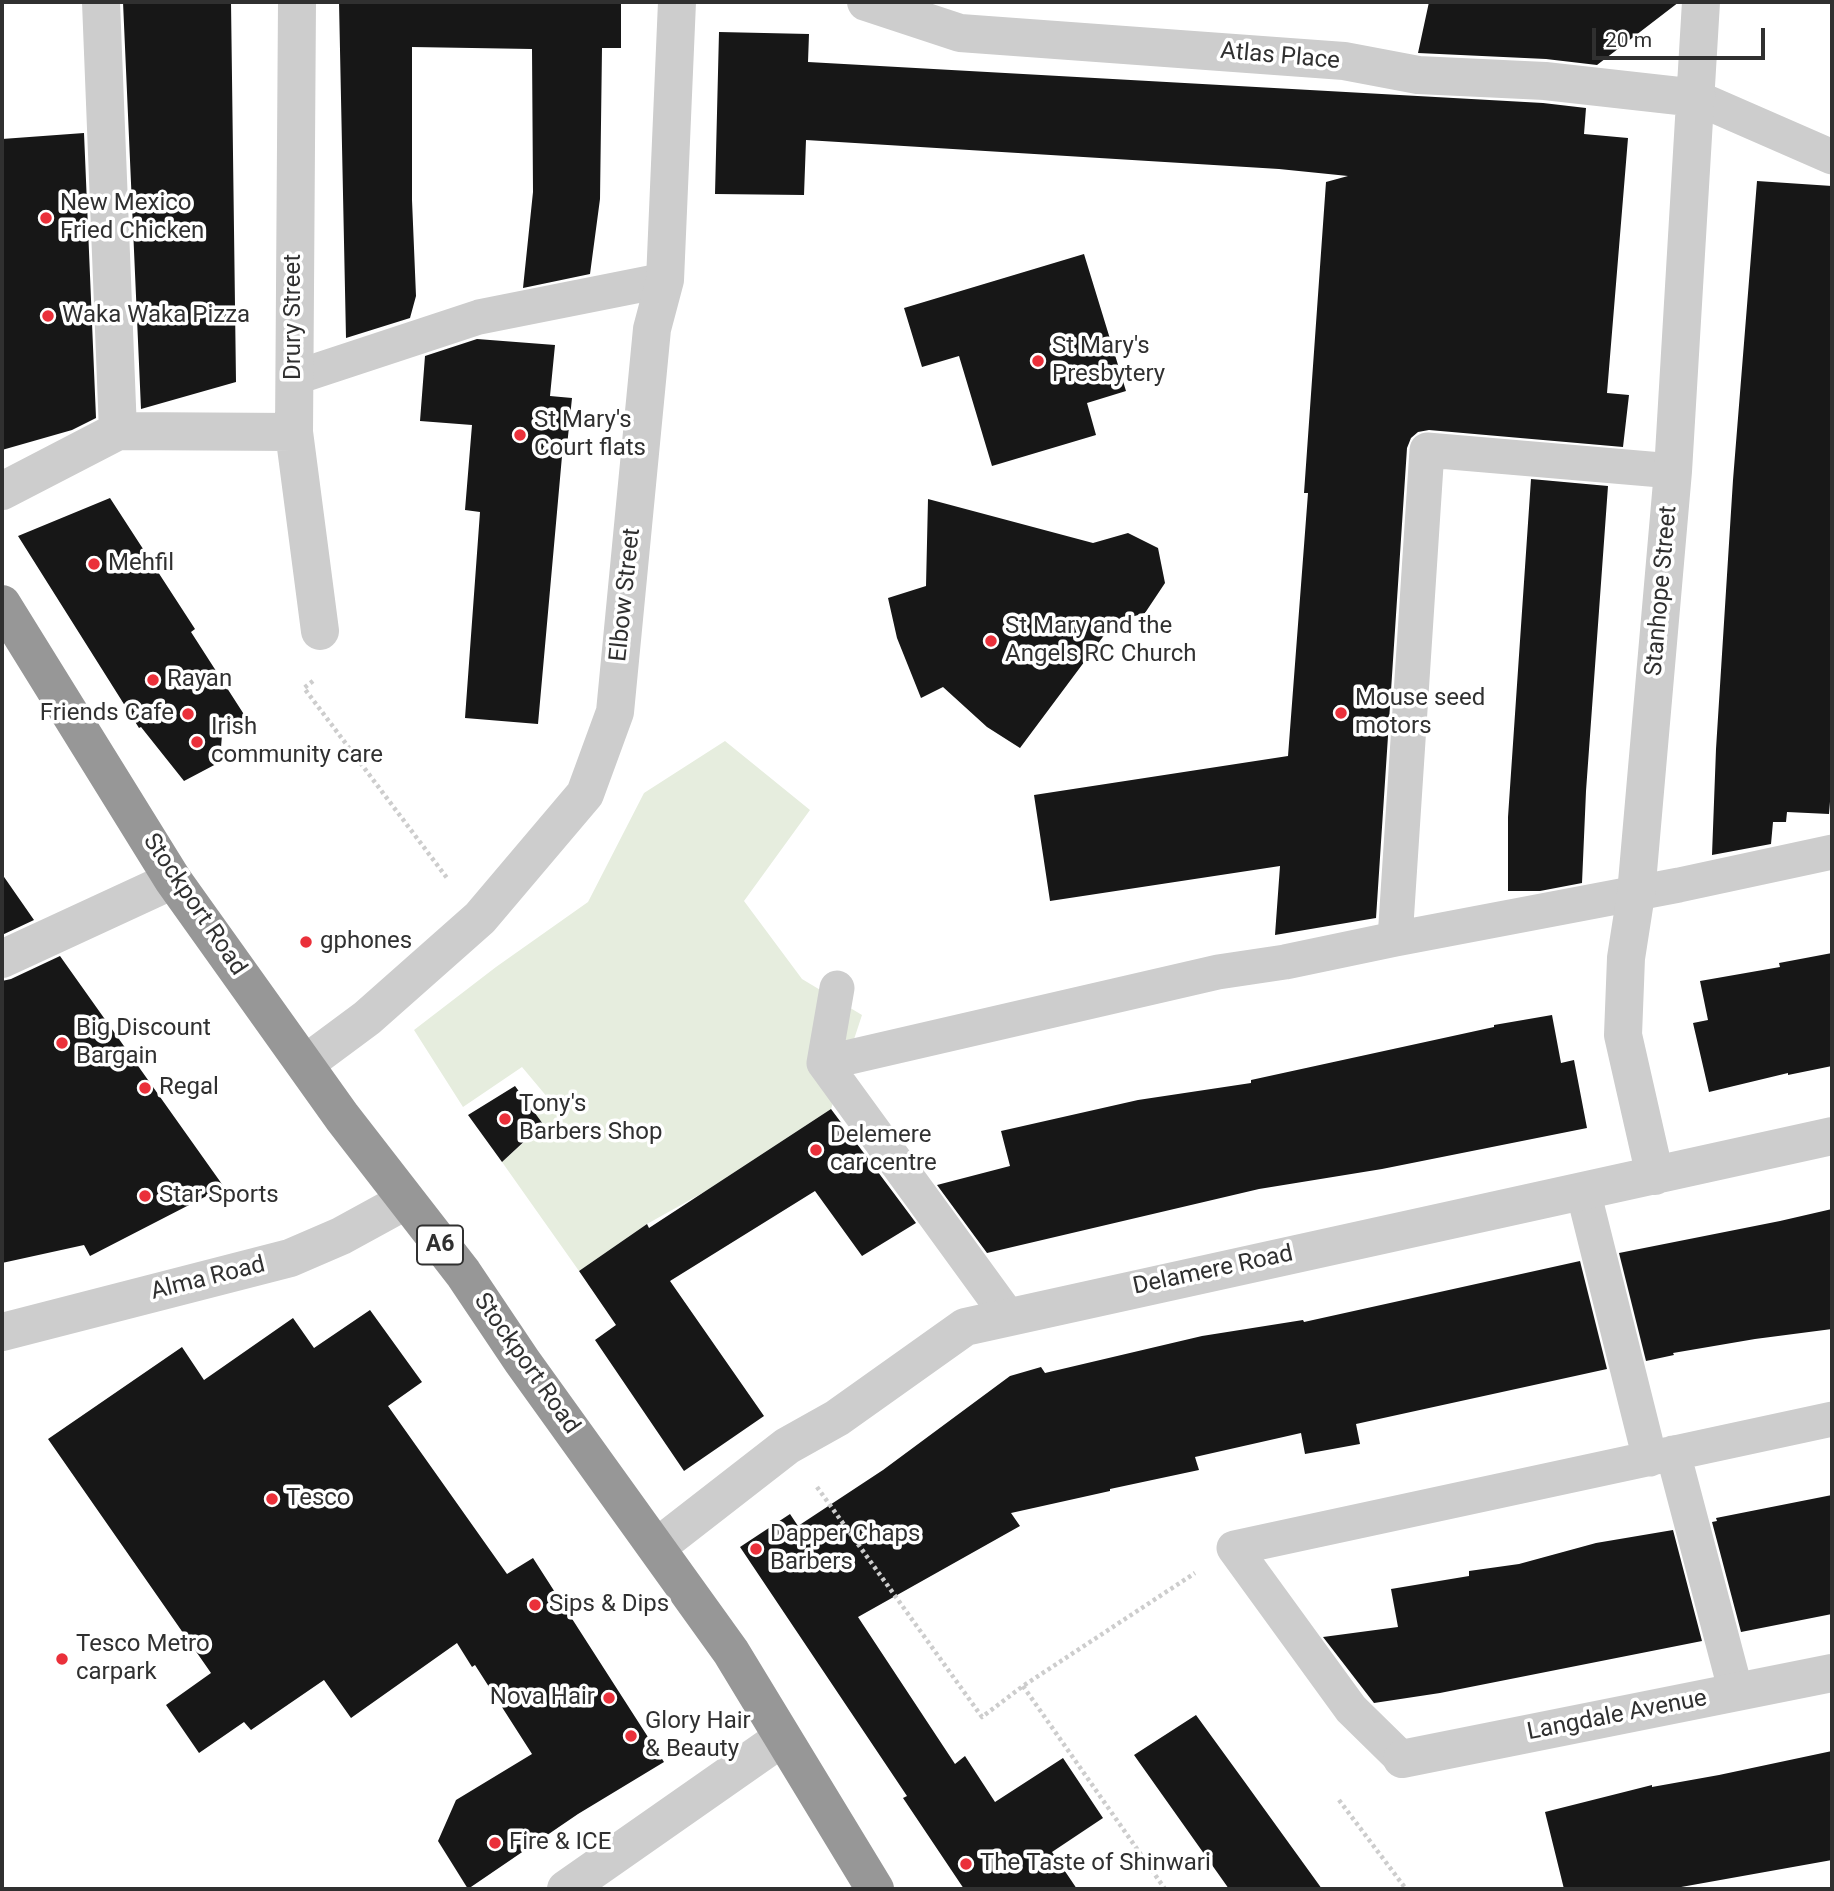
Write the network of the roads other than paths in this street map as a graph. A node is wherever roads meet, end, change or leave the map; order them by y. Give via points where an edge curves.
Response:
1 (101, 2) edge
2 (297, 2) edge
3 (677, 2) edge
4 (866, 2) edge
5 (1701, 2) edge
6 (1697, 99) junction
7 (1832, 158) edge
8 (664, 280) junction
9 (294, 378) junction
10 (118, 430) junction
11 (293, 432) junction
12 (1673, 471) junction
13 (2, 491) edge
14 (2, 604) edge
15 (320, 631) road end
16 (1832, 852) edge
17 (173, 880) junction
18 (1636, 894) junction
19 (1395, 939) junction
20 (2, 959) edge
21 (837, 988) dead end
22 (824, 1063) junction
23 (305, 1064) junction
24 (1832, 1136) edge
25 (1655, 1176) junction
26 (1583, 1191) junction
27 (405, 1201) junction
28 (1008, 1316) junction
29 (2, 1332) edge
30 (1832, 1419) edge
31 (1661, 1456) junction
32 (657, 1548) junction
33 (1832, 1673) edge
34 (1737, 1692) junction
35 (782, 1738) junction
36 (1402, 1759) joint
37 (566, 1889) edge
38 (875, 1889) edge

1 - 10 street
2 - 9 street, Drury Street
3 - 8 street, Elbow Street
4 - 6 street, Atlas Place via 960,33 1344,61 1418,75 1545,80
5 - 6 street, Stanhope Street
6 - 7 lane
6 - 12 street, Stanhope Street
8 - 9 lane via 478,317
8 - 23 street, Elbow Street via 652,329 615,712 585,794 480,918 367,1018
9 - 11 street, Drury Street
10 - 11 street
10 - 13 street
11 - 15 street, Drury Street
12 - 18 street, Stanhope Street
12 - 19 lane via 1427,450
14 - 17 highway, Stockport Road / A6
16 - 18 lane
17 - 20 street
17 - 23 highway, Stockport Road / A6
18 - 19 lane
18 - 25 street, Stanhope Street via 1626,958 1623,1035
19 - 22 lane via 1218,972
21 - 22 lane
22 - 28 lane
23 - 27 highway, Stockport Road / A6
24 - 25 street, Delamere Road
25 - 26 street, Delamere Road
26 - 28 street, Delamere Road
26 - 31 lane
27 - 29 street, Alma Road via 290,1258
27 - 32 highway, Stockport Road / A6 via 463,1273
28 - 32 street, Delamere Road via 965,1327 837,1418 787,1446
30 - 31 lane
31 - 34 lane
31 - 36 lane via 1234,1548 1352,1709
32 - 35 highway, Stockport Road / A6 via 731,1652
33 - 34 street, Langdale Avenue
34 - 36 street, Langdale Avenue
35 - 37 street
35 - 38 highway, Stockport Road / A6

